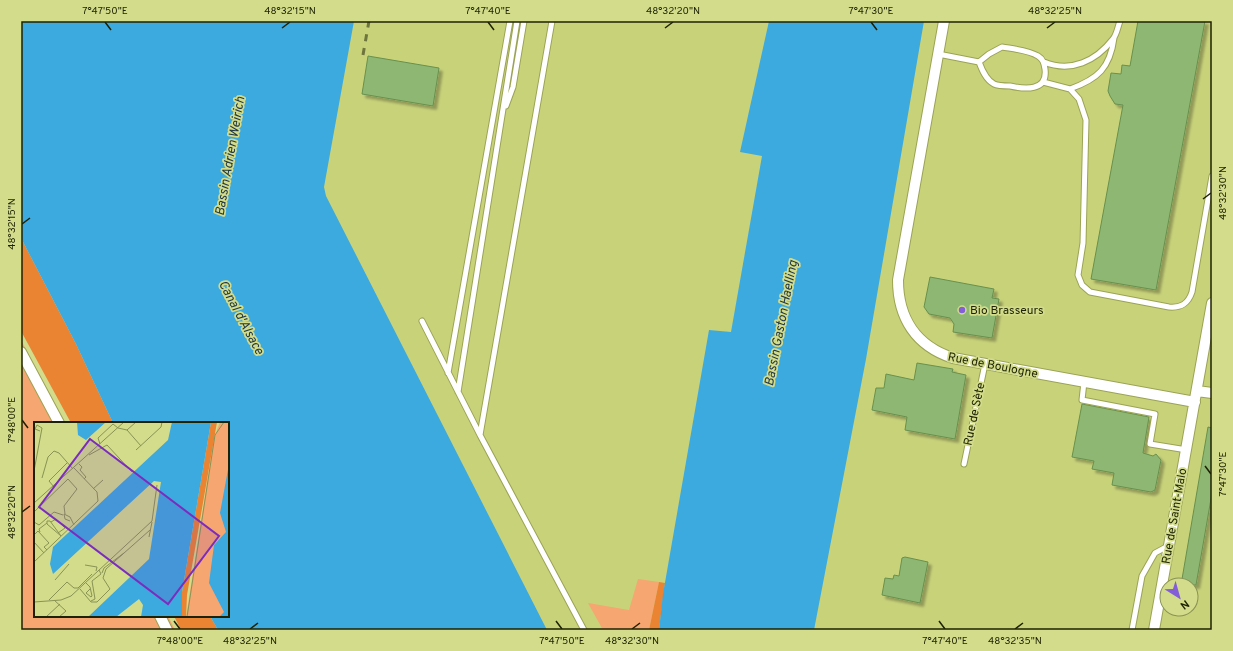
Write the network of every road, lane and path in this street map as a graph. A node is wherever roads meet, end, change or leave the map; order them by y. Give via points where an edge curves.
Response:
1 (510, 21) edge
2 (517, 21) edge
3 (524, 21) edge
4 (552, 21) edge
5 (944, 21) edge
6 (1120, 21) edge
7 (1114, 38) junction
8 (938, 54) junction
9 (979, 62) junction
10 (1044, 62) junction
11 (1043, 82) junction
12 (1070, 89) junction
13 (502, 117) junction
14 (1212, 176) edge
15 (1212, 303) edge
16 (422, 321) dead end
17 (21, 352) edge
18 (985, 364) junction
19 (448, 373) junction
20 (1084, 382) junction
21 (1197, 390) junction
22 (458, 392) junction
23 (1212, 393) edge
24 (1195, 402) junction
25 (58, 422) edge
26 (480, 435) junction
27 (1186, 450) junction
28 (964, 464) dead end
29 (1169, 546) junction
30 (160, 617) edge
31 (167, 630) edge
32 (584, 630) edge
33 (1132, 630) edge
34 (1154, 630) edge

1 - 19 lane
2 - 13 lane
3 - 13 lane via 513,87
4 - 26 lane
5 - 8 street, Rue de Boulogne
6 - 7 lane
7 - 10 lane via 1083,64 1068,68
7 - 12 lane via 1108,64 1088,82
8 - 9 lane
8 - 18 street, Rue de Boulogne via 898,280 898,294 907,324 919,339 946,356
9 - 10 lane via 1002,48 1033,53
9 - 11 lane via 985,76 995,84 1028,89
10 - 11 lane via 1046,74
11 - 12 lane
12 - 14 lane via 1079,99 1086,120 1083,244 1078,275 1082,285 1090,292 1169,307 1177,308 1184,305 1192,292
13 - 22 lane
15 - 21 street
16 - 19 lane
17 - 25 street
18 - 20 street, Rue de Boulogne
18 - 28 lane, Rue de Sète
19 - 22 lane
20 - 24 street, Rue de Boulogne
20 - 27 lane via 1082,400 1155,414 1150,444
21 - 23 street
21 - 24 street
22 - 26 lane
24 - 27 street, Rue de Saint-Malo
26 - 32 lane
27 - 29 street, Rue de Saint-Malo
29 - 33 lane via 1155,553 1142,576
29 - 34 street, Rue de Saint-Malo
30 - 31 street

